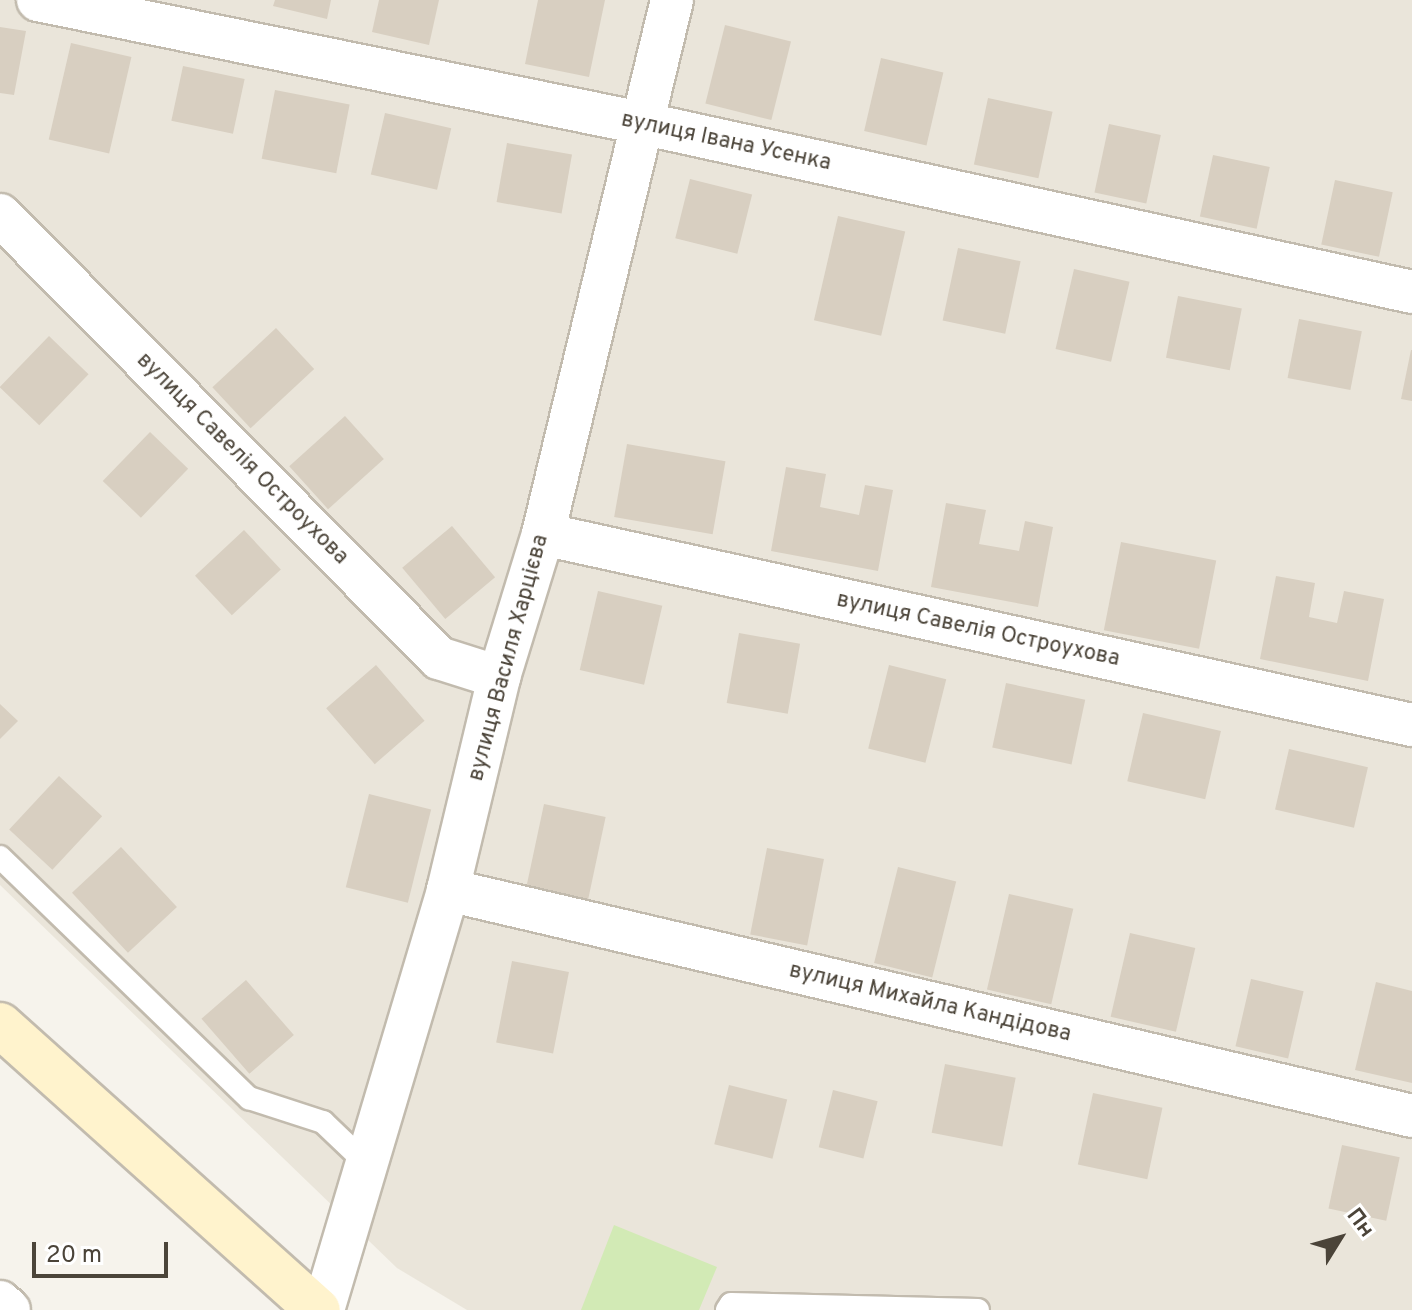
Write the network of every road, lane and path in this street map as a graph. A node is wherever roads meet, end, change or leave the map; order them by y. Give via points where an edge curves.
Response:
1 (38, 0) edge
2 (672, 0) edge
3 (641, 123) junction
4 (0, 215) edge
5 (1412, 292) edge
6 (543, 534) junction
7 (499, 677) junction
8 (1412, 725) edge
9 (0, 857) edge
10 (448, 890) junction
11 (0, 1025) edge
12 (1412, 1116) edge
13 (367, 1164) junction
14 (0, 1302) edge
15 (9, 1310) edge
16 (320, 1310) edge
17 (727, 1310) edge
18 (978, 1310) edge

1 - 3 street, вулиця Івана Усенка
2 - 3 street, вулиця Василя Харцієва
3 - 5 street, вулиця Івана Усенка
3 - 6 street, вулиця Василя Харцієва
4 - 7 street, вулиця Савелія Остроухова via 439,658
6 - 7 street, вулиця Василя Харцієва
6 - 8 street, вулиця Савелія Остроухова
7 - 10 street, вулиця Василя Харцієва
9 - 13 lane via 249,1098 323,1122
10 - 12 street, вулиця Михайла Кандідова
10 - 13 street, вулиця Василя Харцієва
11 - 16 main road
13 - 16 street, вулиця Василя Харцієва
14 - 15 street
17 - 18 lane via 731,1304

